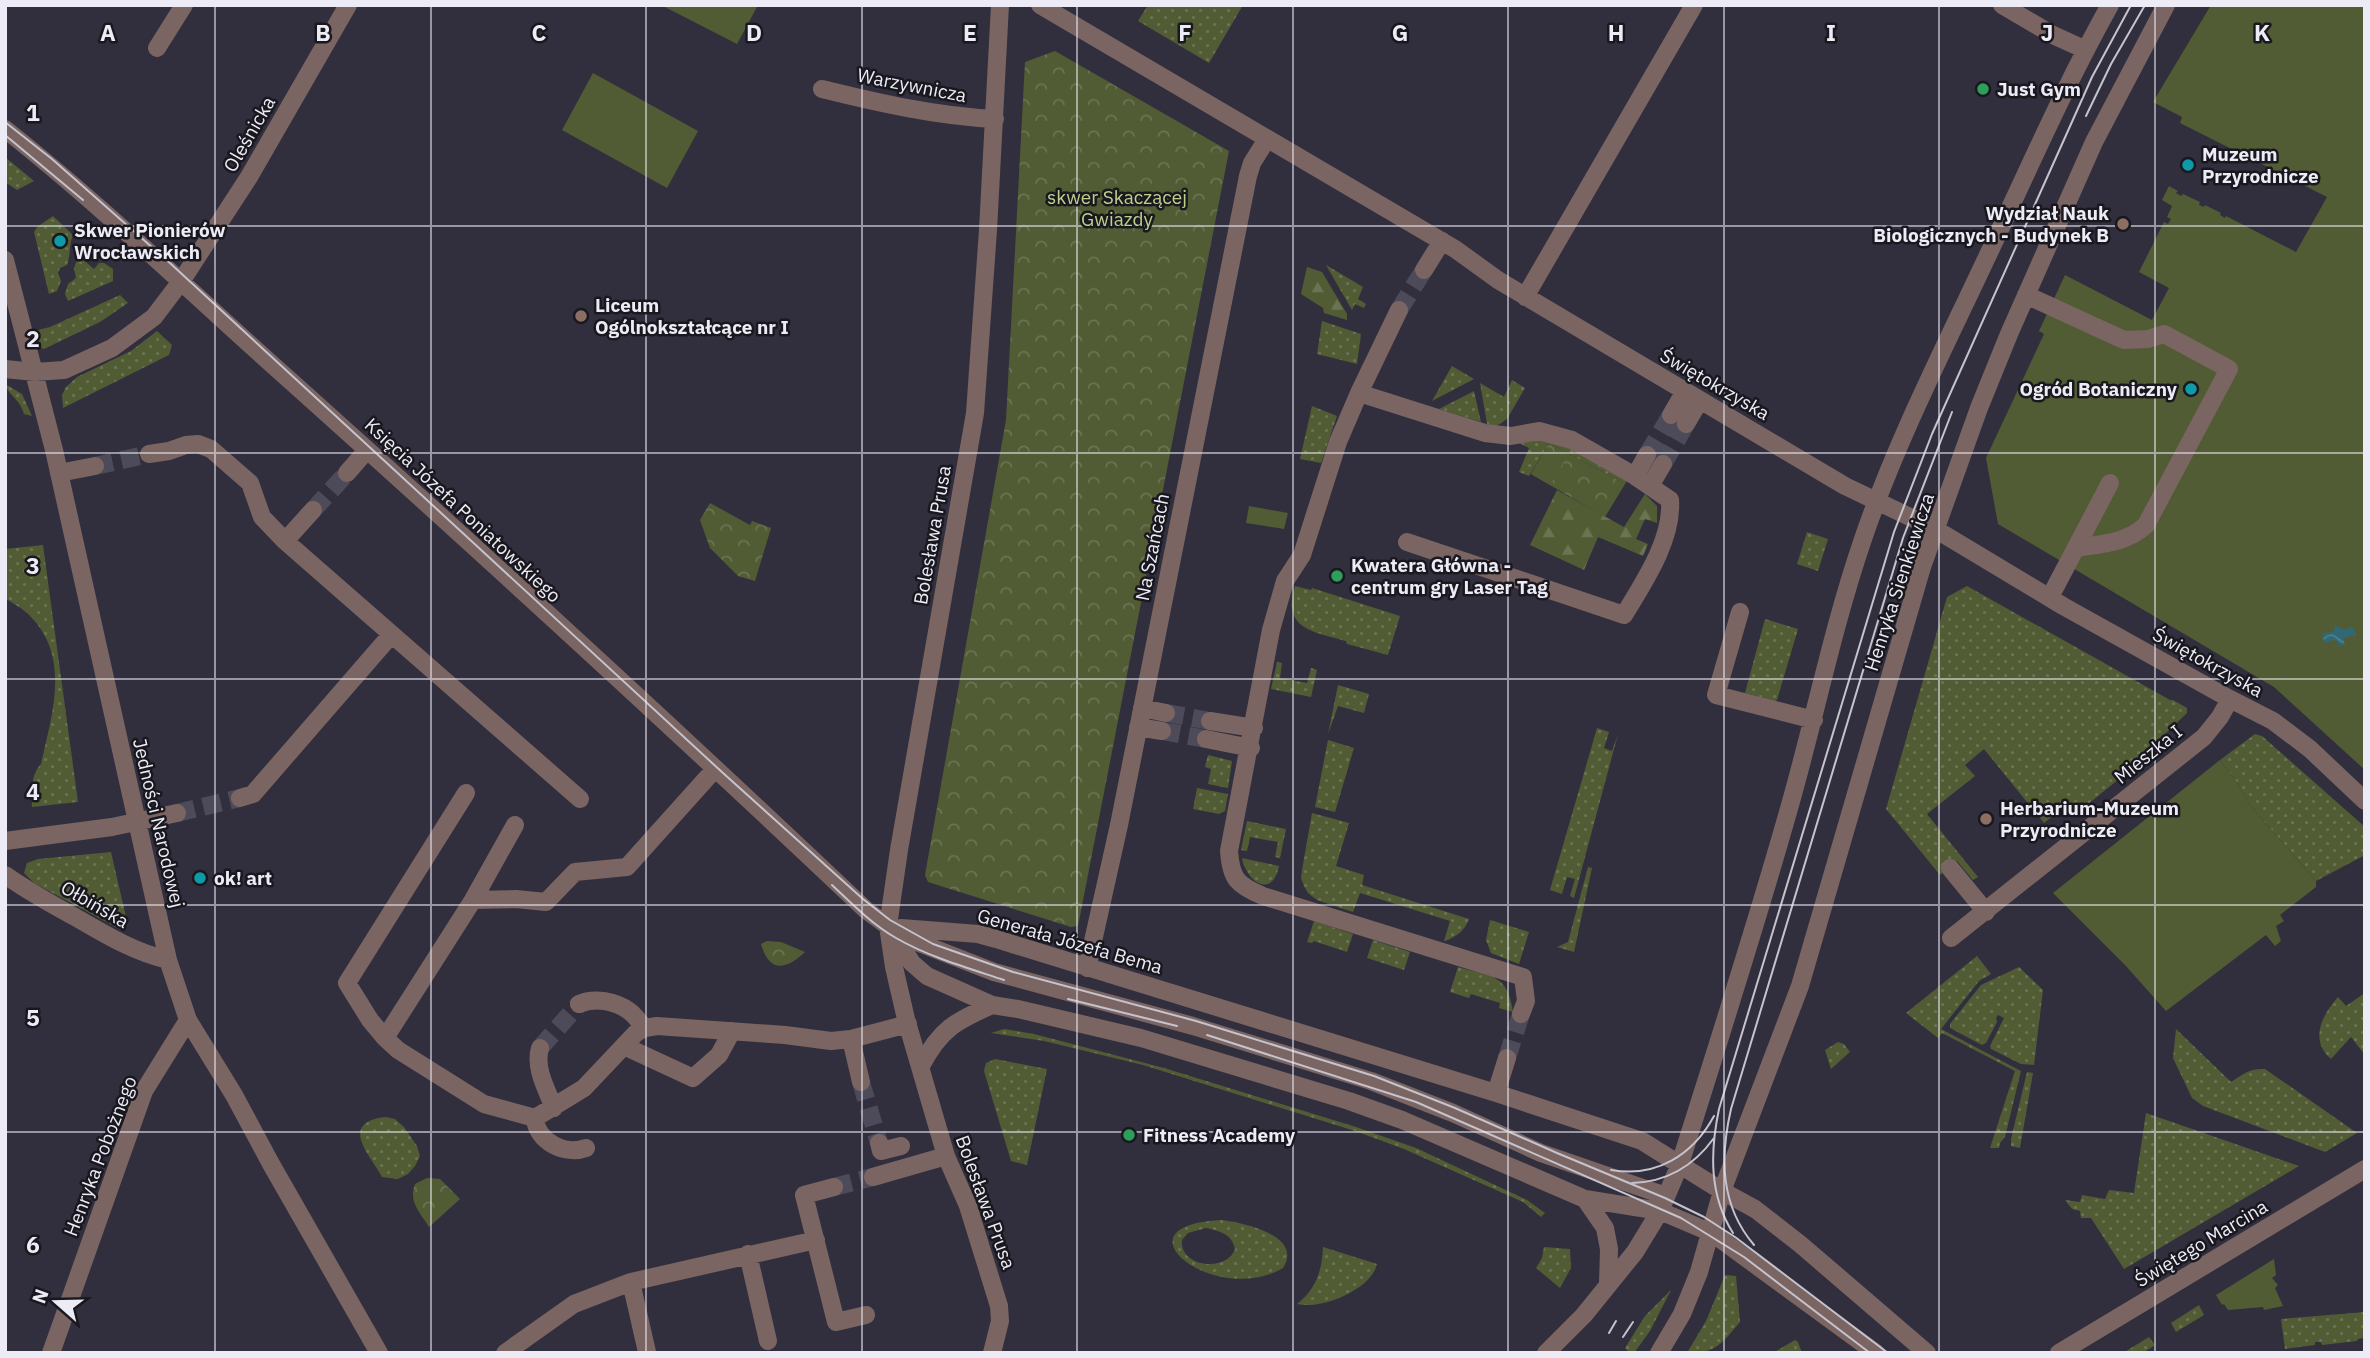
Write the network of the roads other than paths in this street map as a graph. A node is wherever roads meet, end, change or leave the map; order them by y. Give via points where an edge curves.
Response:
1 (184, 5) edge
2 (348, 5) edge
3 (1000, 5) edge
4 (1040, 5) edge
5 (1694, 5) edge
6 (2003, 5) edge
7 (2110, 5) edge
8 (2166, 5) edge
9 (157, 48) dead end
10 (2086, 50) junction
11 (822, 89) dead end
12 (995, 119) junction
13 (5, 129) edge
14 (1267, 139) junction
15 (1442, 241) junction
16 (5, 260) edge
17 (1424, 270) tunnel mouth
18 (182, 280) junction
19 (2026, 295) junction
20 (1525, 297) junction
21 (1399, 310) tunnel mouth
22 (5, 369) edge
23 (34, 372) junction
24 (1359, 393) junction
25 (1692, 395) junction
26 (1679, 419) tunnel mouth
27 (367, 450) junction
28 (149, 454) tunnel mouth
29 (94, 466) tunnel mouth
30 (59, 473) junction
31 (346, 473) tunnel mouth
32 (1635, 476) junction
33 (2110, 483) dead end
34 (1650, 486) junction
35 (1877, 501) junction
36 (313, 510) tunnel mouth
37 (1936, 529) junction
38 (285, 541) junction
39 (1407, 542) dead end
40 (2076, 548) junction
41 (2050, 597) junction
42 (1740, 612) dead end
43 (391, 635) junction
44 (2230, 699) junction
45 (1142, 708) junction
46 (1814, 720) junction
47 (1210, 721) tunnel mouth
48 (1138, 727) junction
49 (1254, 728) junction
50 (1206, 739) tunnel mouth
51 (1251, 748) junction
52 (715, 769) junction
53 (466, 793) dead end
54 (240, 798) tunnel mouth
55 (580, 799) dead end
56 (2365, 801) edge
57 (177, 813) tunnel mouth
58 (138, 822) junction
59 (515, 825) dead end
60 (5, 841) edge
61 (1950, 868) dead end
62 (5, 875) edge
63 (473, 900) junction
64 (1986, 912) junction
65 (888, 926) junction
66 (1951, 938) dead end
67 (168, 960) junction
68 (1087, 968) junction
69 (579, 1004) dead end
70 (992, 1005) junction
71 (1521, 1014) tunnel mouth
72 (188, 1020) junction
73 (908, 1024) junction
74 (645, 1028) junction
75 (732, 1031) junction
76 (385, 1038) junction
77 (850, 1039) junction
78 (624, 1046) junction
79 (540, 1048) dead end
80 (1507, 1058) tunnel mouth
81 (921, 1066) junction
82 (861, 1082) tunnel mouth
83 (1496, 1093) junction
84 (554, 1108) junction
85 (536, 1118) junction
86 (879, 1143) dead end
87 (901, 1146) dead end
88 (586, 1148) dead end
89 (946, 1156) junction
90 (1680, 1164) junction
91 (2365, 1170) edge
92 (873, 1177) tunnel mouth
93 (834, 1187) tunnel mouth
94 (1722, 1191) junction
95 (1585, 1199) junction
96 (1663, 1204) junction
97 (1712, 1233) junction
98 (816, 1240) junction
99 (748, 1254) junction
100 (631, 1282) junction
101 (1608, 1283) junction
102 (866, 1315) dead end
103 (768, 1341) dead end
104 (647, 1352) edge
105 (51, 1353) edge
106 (379, 1353) edge
107 (505, 1353) edge
108 (992, 1353) edge
109 (1546, 1353) edge
110 (1659, 1353) edge
111 (1876, 1353) edge
112 (1927, 1353) edge
113 (2059, 1353) edge

1 - 9 street
2 - 18 street, Oleśnicka via 249,177
3 - 12 street, Bolesława Prusa
4 - 14 street, Świętokrzyska
5 - 20 street
6 - 10 street
7 - 10 street
8 - 19 street, Henryka Sienkiewicza via 2094,142
10 - 35 street via 1905,432
11 - 12 street, Warzywnicza via 899,107
12 - 65 street, Bolesława Prusa via 975,413
13 - 18 street, Księcia Józefa Poniatowskiego
14 - 15 street, Świętokrzyska
14 - 45 street, Na Szańcach via 1248,176
15 - 17 street
15 - 20 street, Świętokrzyska
16 - 23 street, Jedności Narodowej
18 - 23 street, Oleśnicka via 154,317 111,348 64,370
18 - 27 street, Księcia Józefa Poniatowskiego
19 - 37 street, Henryka Sienkiewicza via 1991,376
19 - 40 street via 2124,340 2164,334 2229,369 2146,525 2134,536
20 - 25 street, Świętokrzyska
21 - 24 street
22 - 23 street, Oleśnicka
23 - 30 street, Jedności Narodowej
24 - 32 street via 1485,433 1511,436 1539,430 1572,440
24 - 49 street via 1338,442 1303,555 1285,581
25 - 26 street
25 - 35 street, Świętokrzyska
27 - 31 street
27 - 52 street, Księcia Józefa Poniatowskiego
28 - 38 street via 186,444 211,449 250,483 262,517
29 - 30 street
30 - 58 street, Jedności Narodowej
32 - 34 street
32 - 34 street via 1655,459
33 - 40 street
34 - 39 street via 1670,500 1671,515 1650,572 1624,615
35 - 37 street, Świętokrzyska
35 - 46 street via 1832,644
36 - 38 street
37 - 41 street, Świętokrzyska
37 - 94 street, Henryka Sienkiewicza via 1800,986
38 - 43 street
40 - 41 street
41 - 44 street, Świętokrzyska
42 - 46 street via 1716,695
43 - 54 street via 253,794
43 - 55 street
44 - 56 street, Świętokrzyska via 2273,721
44 - 64 street, Mieszka I via 2204,737
45 - 48 street, Na Szańcach
45 - 48 street via 1164,722
46 - 90 street
47 - 49 street
48 - 68 street, Na Szańcach
49 - 51 street
50 - 51 street
51 - 71 street via 1229,851 1231,872 1246,889 1523,977 1526,1001
52 - 63 street via 627,867 575,873 547,902
52 - 65 street, Księcia Józefa Poniatowskiego
53 - 76 street via 347,983
57 - 58 street
58 - 60 street
58 - 67 street, Jedności Narodowej
59 - 63 street
61 - 64 street
62 - 67 street, Ołbińska via 121,944
63 - 76 street
64 - 66 street, Mieszka I
65 - 68 street, Generała Józefa Bema via 978,934
65 - 70 street via 926,976
65 - 73 street, Bolesława Prusa
65 - 96 street via 936,951 994,972 1371,1081
67 - 72 street, Jedności Narodowej
68 - 83 street, Generała Józefa Bema
69 - 74 street via 587,1000 611,1003 630,1011
70 - 81 street via 945,1031
70 - 95 street via 1141,1038 1349,1101
72 - 105 street, Henryka Pobożnego via 144,1091
72 - 106 street, Jedności Narodowej
73 - 77 street
73 - 81 street, Bolesława Prusa
74 - 75 street
74 - 78 street
75 - 77 street
75 - 78 street via 719,1055 693,1078
76 - 85 street via 484,1104
77 - 82 street
78 - 84 street via 584,1088
79 - 84 street via 539,1067
80 - 83 street
81 - 89 street, Bolesława Prusa
83 - 90 street, Generała Józefa Bema via 1642,1141
84 - 85 street
85 - 88 street via 540,1135 567,1151
86 - 87 street via 881,1151
89 - 92 street
89 - 108 street, Bolesława Prusa via 968,1206 999,1306
90 - 94 street, Generała Józefa Bema
90 - 96 street
91 - 113 street, Świętego Marcina
93 - 98 street via 804,1195
94 - 97 street, Henryka Sienkiewicza
94 - 112 street, Generała Józefa Bema via 1755,1209
95 - 96 street
95 - 101 street via 1605,1228
96 - 97 street
96 - 101 street via 1635,1252
97 - 110 street, Henryka Sienkiewicza via 1682,1314
97 - 111 street
98 - 99 street
98 - 102 street via 836,1322
99 - 100 street
99 - 103 street
100 - 104 street
100 - 107 street via 574,1304
101 - 109 street

